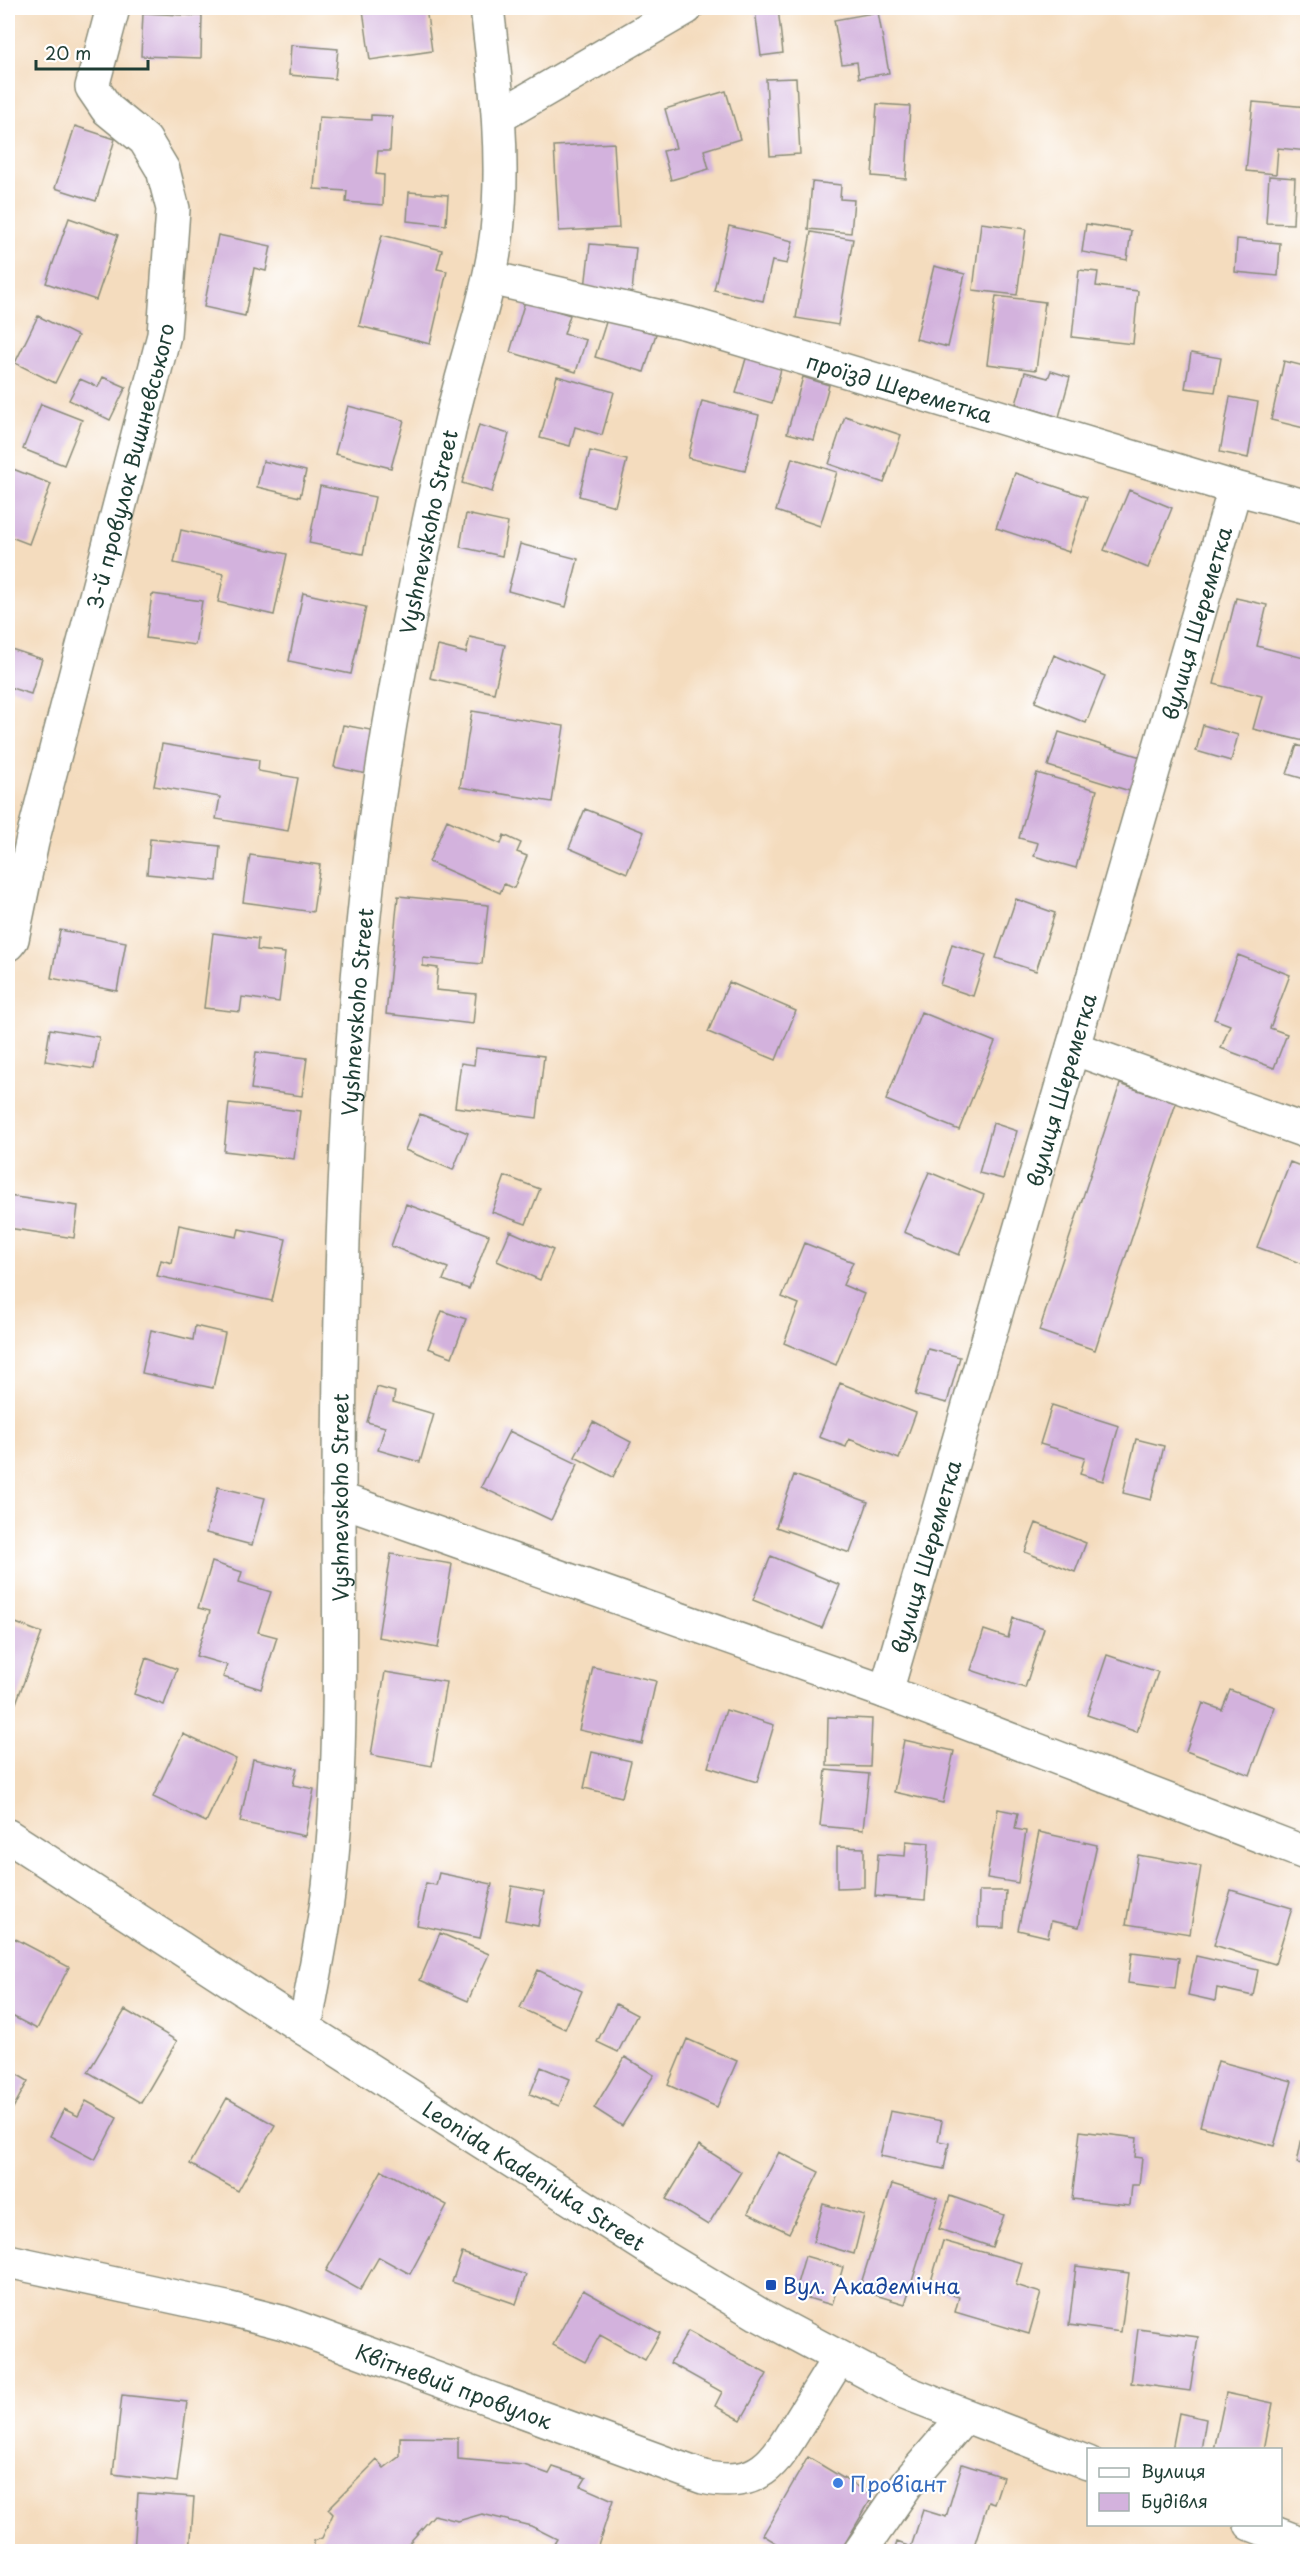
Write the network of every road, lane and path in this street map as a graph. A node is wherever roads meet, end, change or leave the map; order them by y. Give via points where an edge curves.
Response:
1 (112, 8) edge
2 (487, 8) edge
3 (686, 8) edge
4 (500, 116) junction
5 (490, 278) junction
6 (1235, 488) junction
7 (1308, 507) edge
8 (8, 944) edge
9 (1073, 1048) junction
10 (1308, 1132) edge
11 (339, 1499) junction
12 (886, 1692) junction
13 (8, 1836) edge
14 (1308, 1854) edge
15 (305, 2029) junction
16 (8, 2261) edge
17 (839, 2358) junction
18 (965, 2416) junction
19 (1087, 2462) edge
20 (1256, 2526) edge
21 (1308, 2546) edge
22 (860, 2552) edge

1 - 8 street, 3-й провулок Вишневського via 92,87 107,109 145,140 163,170 173,209 164,335
2 - 4 street, Vyshnevskoho Street
3 - 4 street
4 - 5 street, Vyshnevskoho Street via 500,184
5 - 6 street, проїзд Шереметка via 687,323
5 - 11 street, Vyshnevskoho Street via 450,423 390,711 375,813 362,927 345,1164
6 - 7 street, проїзд Шереметка
6 - 9 street, вулиця Шереметка
9 - 10 street
9 - 12 street, вулиця Шереметка
11 - 12 street
11 - 15 street, Vyshnevskoho Street via 337,1798 330,1883
12 - 14 street
13 - 15 street, Leonida Kadeniuka Street
15 - 17 street, Leonida Kadeniuka Street via 663,2257
16 - 17 street, Квітневий провулок via 284,2323 719,2481 751,2477 778,2458
17 - 18 street, Leonida Kadeniuka Street via 902,2391
18 - 19 street, Leonida Kadeniuka Street
18 - 22 street via 909,2481
20 - 21 street

